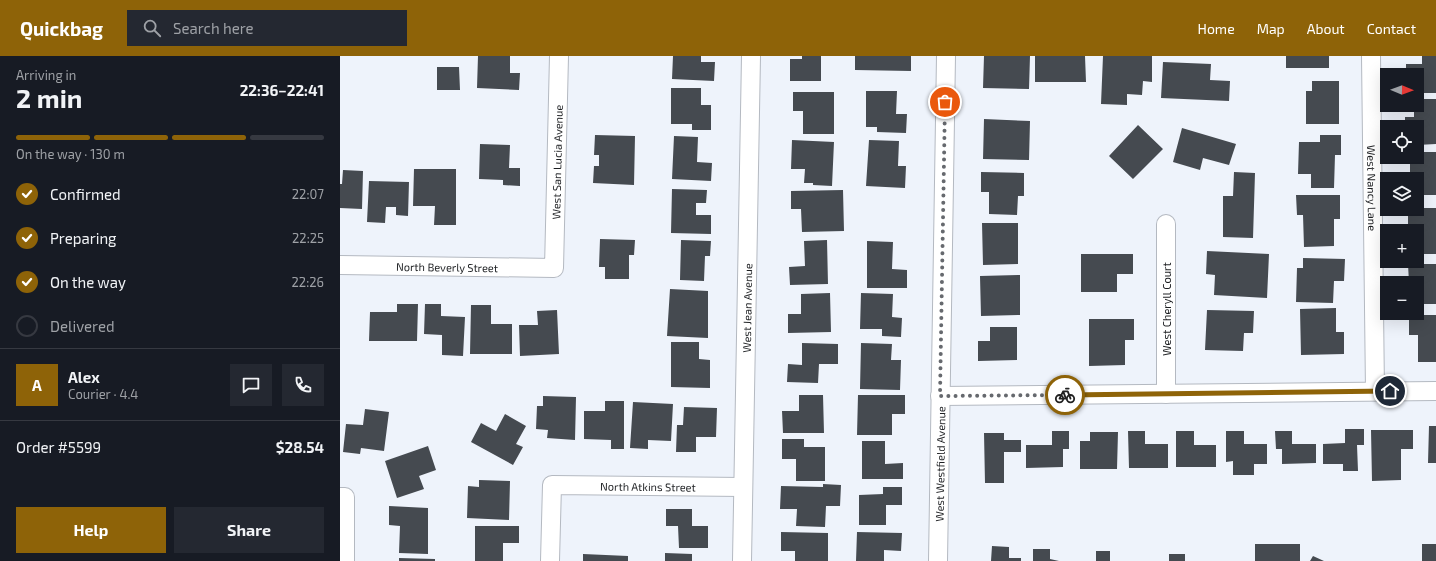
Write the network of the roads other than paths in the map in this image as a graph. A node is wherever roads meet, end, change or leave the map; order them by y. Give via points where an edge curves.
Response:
1 (559, 56) edge
2 (751, 56) edge
3 (946, 56) edge
4 (1371, 56) edge
5 (1166, 224) dead end
6 (340, 265) edge
7 (554, 268) joint
8 (1375, 391) junction
9 (1436, 391) edge
10 (1166, 394) junction
11 (940, 396) junction
12 (743, 487) junction
13 (343, 497) edge
14 (344, 561) edge
15 (550, 561) edge
16 (742, 561) edge
17 (938, 561) edge

1 - 7 street, West San Lucia Avenue
2 - 12 street, West Jean Avenue
3 - 11 street, West Westfield Avenue
4 - 8 street, West Nancy Lane
5 - 10 street, West Cheryll Court
6 - 7 street, North Beverly Street
8 - 9 street
8 - 10 street
10 - 11 street
11 - 17 street, West Westfield Avenue
12 - 15 street, North Atkins Street via 552,485
12 - 16 street, West Jean Avenue
13 - 14 street

